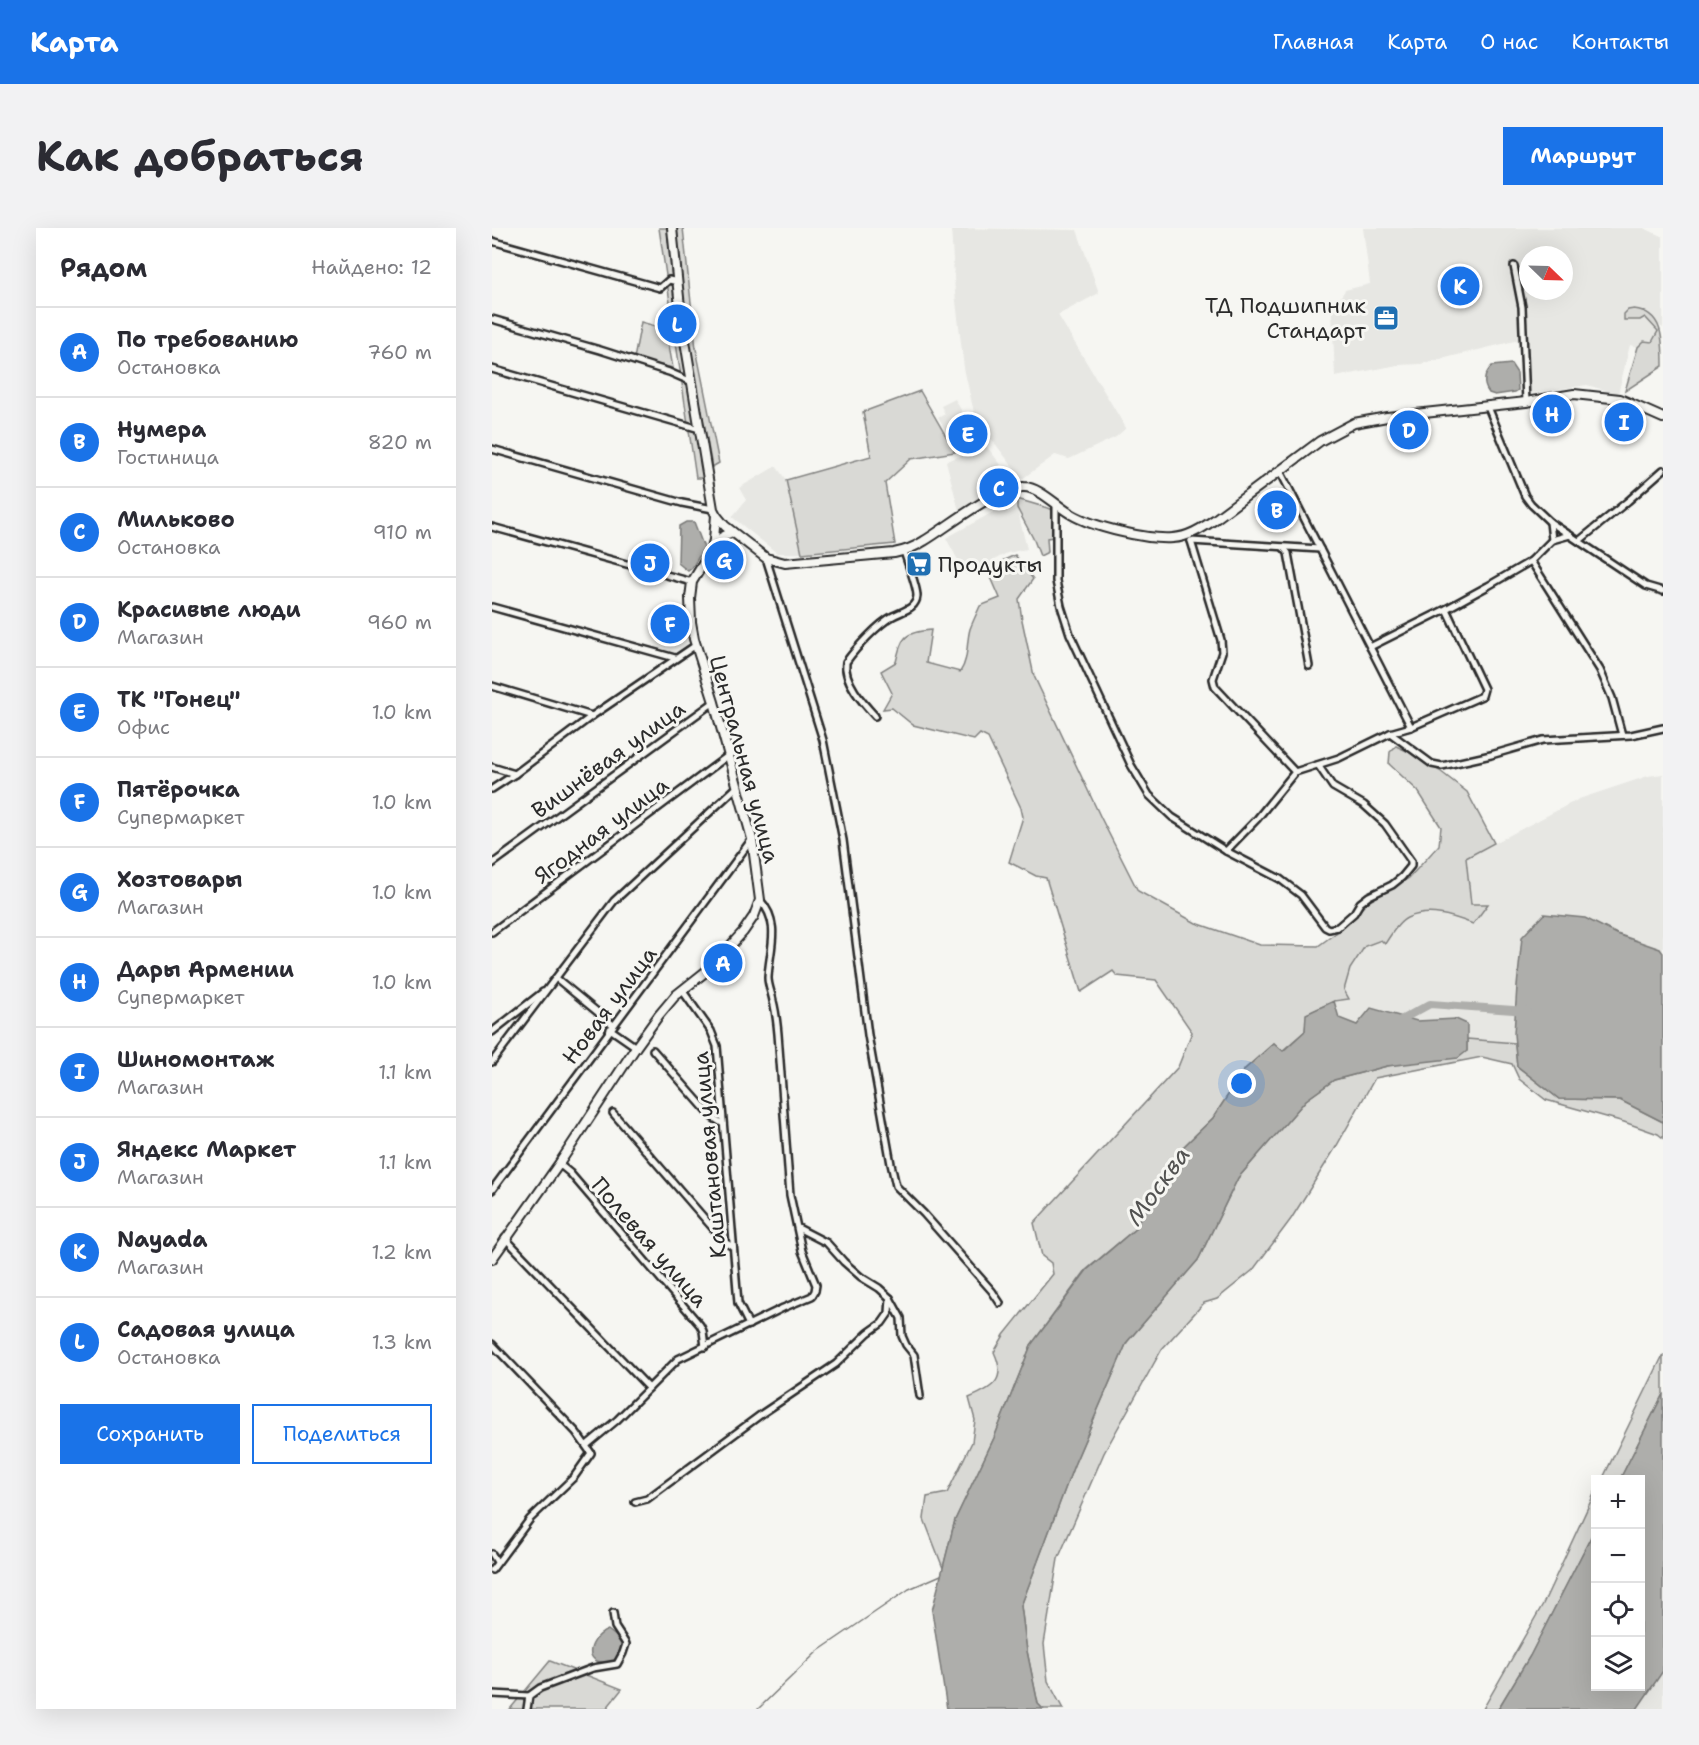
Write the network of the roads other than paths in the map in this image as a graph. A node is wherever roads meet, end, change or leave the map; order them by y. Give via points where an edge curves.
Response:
1 (672, 228) edge
2 (492, 241) edge
3 (1514, 266) dead end
4 (678, 282) junction
5 (492, 319) edge
6 (492, 369) edge
7 (692, 382) junction
8 (1526, 402) junction
9 (1488, 407) junction
10 (1663, 418) edge
11 (700, 429) junction
12 (492, 449) edge
13 (1663, 470) edge
14 (1280, 471) junction
15 (1056, 505) junction
16 (714, 512) junction
17 (1550, 522) junction
18 (492, 527) edge
19 (732, 531) junction
20 (1570, 535) junction
21 (1188, 538) junction
22 (1552, 540) junction
23 (1579, 541) junction
24 (1278, 546) junction
25 (1320, 549) junction
26 (711, 551) junction
27 (904, 551) junction
28 (766, 558) junction
29 (1532, 561) junction
30 (692, 582) junction
31 (1663, 591) edge
32 (492, 607) edge
33 (1446, 609) junction
34 (696, 645) junction
35 (1370, 647) junction
36 (675, 658) junction
37 (1309, 666) dead end
38 (492, 686) edge
39 (714, 702) junction
40 (592, 716) junction
41 (875, 716) dead end
42 (1411, 727) junction
43 (1663, 728) edge
44 (1391, 734) junction
45 (1622, 735) junction
46 (729, 755) junction
47 (1318, 765) junction
48 (492, 767) edge
49 (1295, 772) junction
50 (515, 774) junction
51 (738, 786) junction
52 (492, 789) edge
53 (752, 839) junction
54 (1227, 851) junction
55 (492, 864) edge
56 (760, 900) junction
57 (492, 932) edge
58 (556, 978) junction
59 (549, 987) junction
60 (682, 990) junction
61 (611, 1027) junction
62 (492, 1032) edge
63 (636, 1047) junction
64 (653, 1050) dead end
65 (492, 1062) edge
66 (613, 1113) dead end
67 (723, 1124) junction
68 (559, 1164) junction
69 (492, 1190) edge
70 (798, 1228) junction
71 (505, 1238) junction
72 (733, 1247) junction
73 (493, 1254) edge
74 (890, 1298) junction
75 (1000, 1303) dead end
76 (749, 1325) junction
77 (492, 1344) edge
78 (705, 1347) junction
79 (649, 1388) junction
80 (920, 1396) dead end
81 (586, 1445) junction
82 (636, 1502) dead end
83 (492, 1554) edge
84 (497, 1562) junction
85 (492, 1570) edge
86 (613, 1613) dead end
87 (492, 1694) edge
88 (529, 1696) junction
89 (527, 1709) edge

1 - 4 street, Центральная улица
2 - 4 street via 660,288 669,280
3 - 8 street via 1522,307
4 - 7 street, Центральная улица
5 - 7 street
6 - 11 street
7 - 11 street, Центральная улица
8 - 9 street
8 - 10 street via 1574,394 1604,397 1620,399
9 - 14 street via 1354,423 1320,441
9 - 17 street via 1526,496
11 - 16 street, Центральная улица
12 - 16 street
13 - 23 street
14 - 21 street
14 - 25 street
15 - 21 street via 1103,528 1153,537
15 - 27 street via 1029,488 1004,491
15 - 54 street via 1056,581 1061,606 1070,634 1131,765 1149,795 1172,817
16 - 19 street
16 - 26 street, Центральная улица
17 - 20 street
17 - 22 street
18 - 30 street
19 - 26 street
19 - 28 street
20 - 22 street
20 - 23 street
21 - 24 street
21 - 49 street via 1221,640 1215,687
22 - 29 street
23 - 31 street via 1646,586
24 - 25 street
24 - 37 street via 1288,553
25 - 35 street
26 - 30 street, Центральная улица
27 - 28 street via 785,563
27 - 41 street via 916,591 915,602 883,622 846,662 848,678
28 - 75 street via 822,740 837,808 868,1035 896,1186
29 - 33 street
29 - 45 street via 1599,670
30 - 34 street, Центральная улица via 691,622
32 - 36 street
33 - 35 street
33 - 42 street via 1483,693
34 - 36 street
34 - 39 street, Центральная улица
35 - 42 street
36 - 40 street
38 - 40 street
39 - 46 street, Центральная улица
39 - 55 street, Вишнёвая улица
40 - 50 street
42 - 44 street
43 - 45 street
44 - 45 street via 1432,764 1442,766 1543,740
44 - 47 street
46 - 51 street, Центральная улица
46 - 57 street, Ягодная улица
47 - 49 street
47 - 54 street via 1333,787 1385,824 1411,861 1402,877 1360,903 1338,927 1329,928 1301,895 1280,879
48 - 50 street
49 - 54 street
50 - 52 street
51 - 53 street, Центральная улица
51 - 58 street via 614,901
53 - 56 street, Центральная улица
53 - 61 street, Новая улица
56 - 60 street via 742,932 709,969
56 - 70 street via 772,923 768,978 777,1025 790,1195
58 - 59 street
58 - 61 street
59 - 62 street
59 - 65 street
60 - 63 street
60 - 67 street, Каштановая улица via 715,1038
61 - 63 street
61 - 69 street, Новая улица
63 - 68 street
64 - 67 street via 712,1117
66 - 72 street
67 - 72 street, Каштановая улица
68 - 71 street
68 - 78 street, Полевая улица via 700,1325
70 - 74 street via 827,1243 861,1277
70 - 76 street via 815,1291 807,1299
71 - 73 street
71 - 79 street
72 - 76 street, Каштановая улица via 738,1303
74 - 80 street via 901,1318 902,1336 914,1355
74 - 82 street via 889,1313 882,1323 836,1364 647,1499
76 - 78 street
77 - 81 street
78 - 79 street via 678,1359
79 - 81 street
81 - 84 street via 591,1452 574,1477 530,1519
83 - 84 street
84 - 85 street
86 - 88 street via 615,1627 626,1644 616,1664 593,1668
87 - 88 street
88 - 89 street

